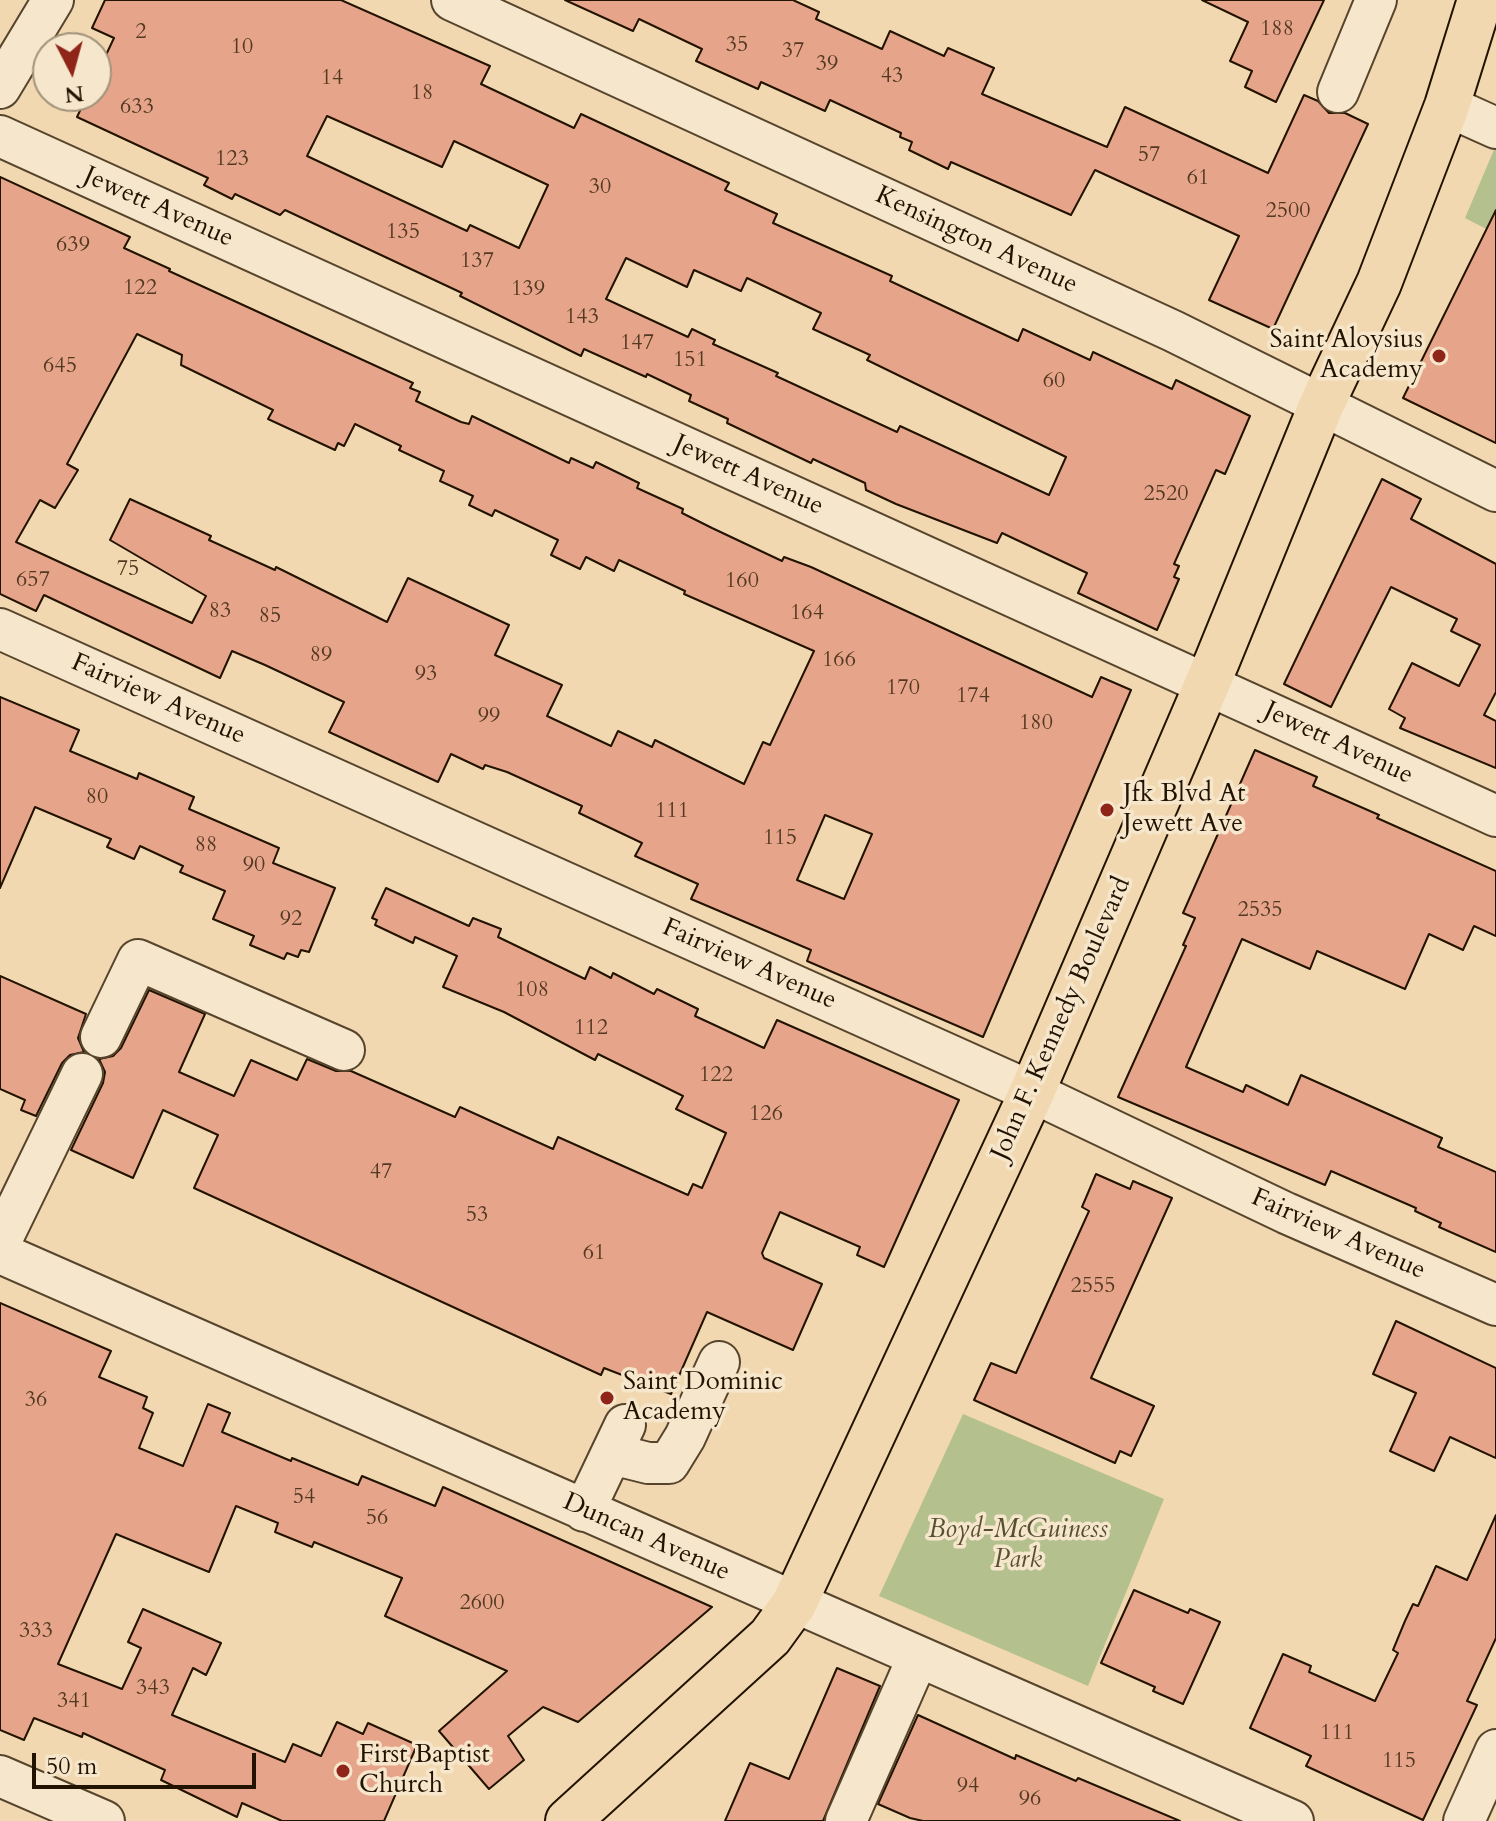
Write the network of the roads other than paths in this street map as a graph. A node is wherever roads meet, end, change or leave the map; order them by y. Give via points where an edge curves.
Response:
1 (53, 0) edge
2 (452, 0) edge
3 (1376, 0) edge
4 (1480, 0) edge
5 (13, 39) edge
6 (0, 88) edge
7 (1338, 92) dead end
8 (1447, 106) junction
9 (1496, 128) edge
10 (0, 136) edge
11 (1321, 406) junction
12 (1496, 491) edge
13 (0, 629) edge
14 (1207, 684) junction
15 (1496, 816) edge
16 (101, 1037) dead end
17 (344, 1050) dead end
18 (82, 1074) dead end
19 (1032, 1092) junction
20 (0, 1243) edge
21 (0, 1253) edge
22 (1496, 1305) edge
23 (719, 1362) dead end
24 (584, 1511) junction
25 (794, 1604) junction
26 (918, 1657) junction
27 (1496, 1750) edge
28 (0, 1776) edge
29 (104, 1821) edge
30 (568, 1821) edge
31 (846, 1821) edge
32 (1293, 1821) edge
33 (1464, 1821) edge

1 - 5 street
2 - 11 street, Kensington Avenue via 1173,331
3 - 7 street
4 - 8 main road, John F. Kennedy Boulevard
5 - 6 street
8 - 9 street
8 - 11 main road, John F. Kennedy Boulevard via 1379,283
10 - 14 street, Jewett Avenue
11 - 12 street, Kensington Avenue
11 - 14 main road, John F. Kennedy Boulevard
13 - 19 street, Fairview Avenue
14 - 15 street, Jewett Avenue
14 - 19 main road, John F. Kennedy Boulevard
16 - 17 street via 138,960
18 - 20 street
19 - 22 street, Fairview Avenue
19 - 25 main road, John F. Kennedy Boulevard
21 - 24 street, Duncan Avenue
23 - 24 street via 669,1463 648,1463 619,1440
24 - 25 street, Duncan Avenue
25 - 26 street, Duncan Avenue
25 - 30 main road, John F. Kennedy Boulevard via 770,1637
26 - 31 street
26 - 32 street, Duncan Avenue
27 - 33 street
28 - 29 street

